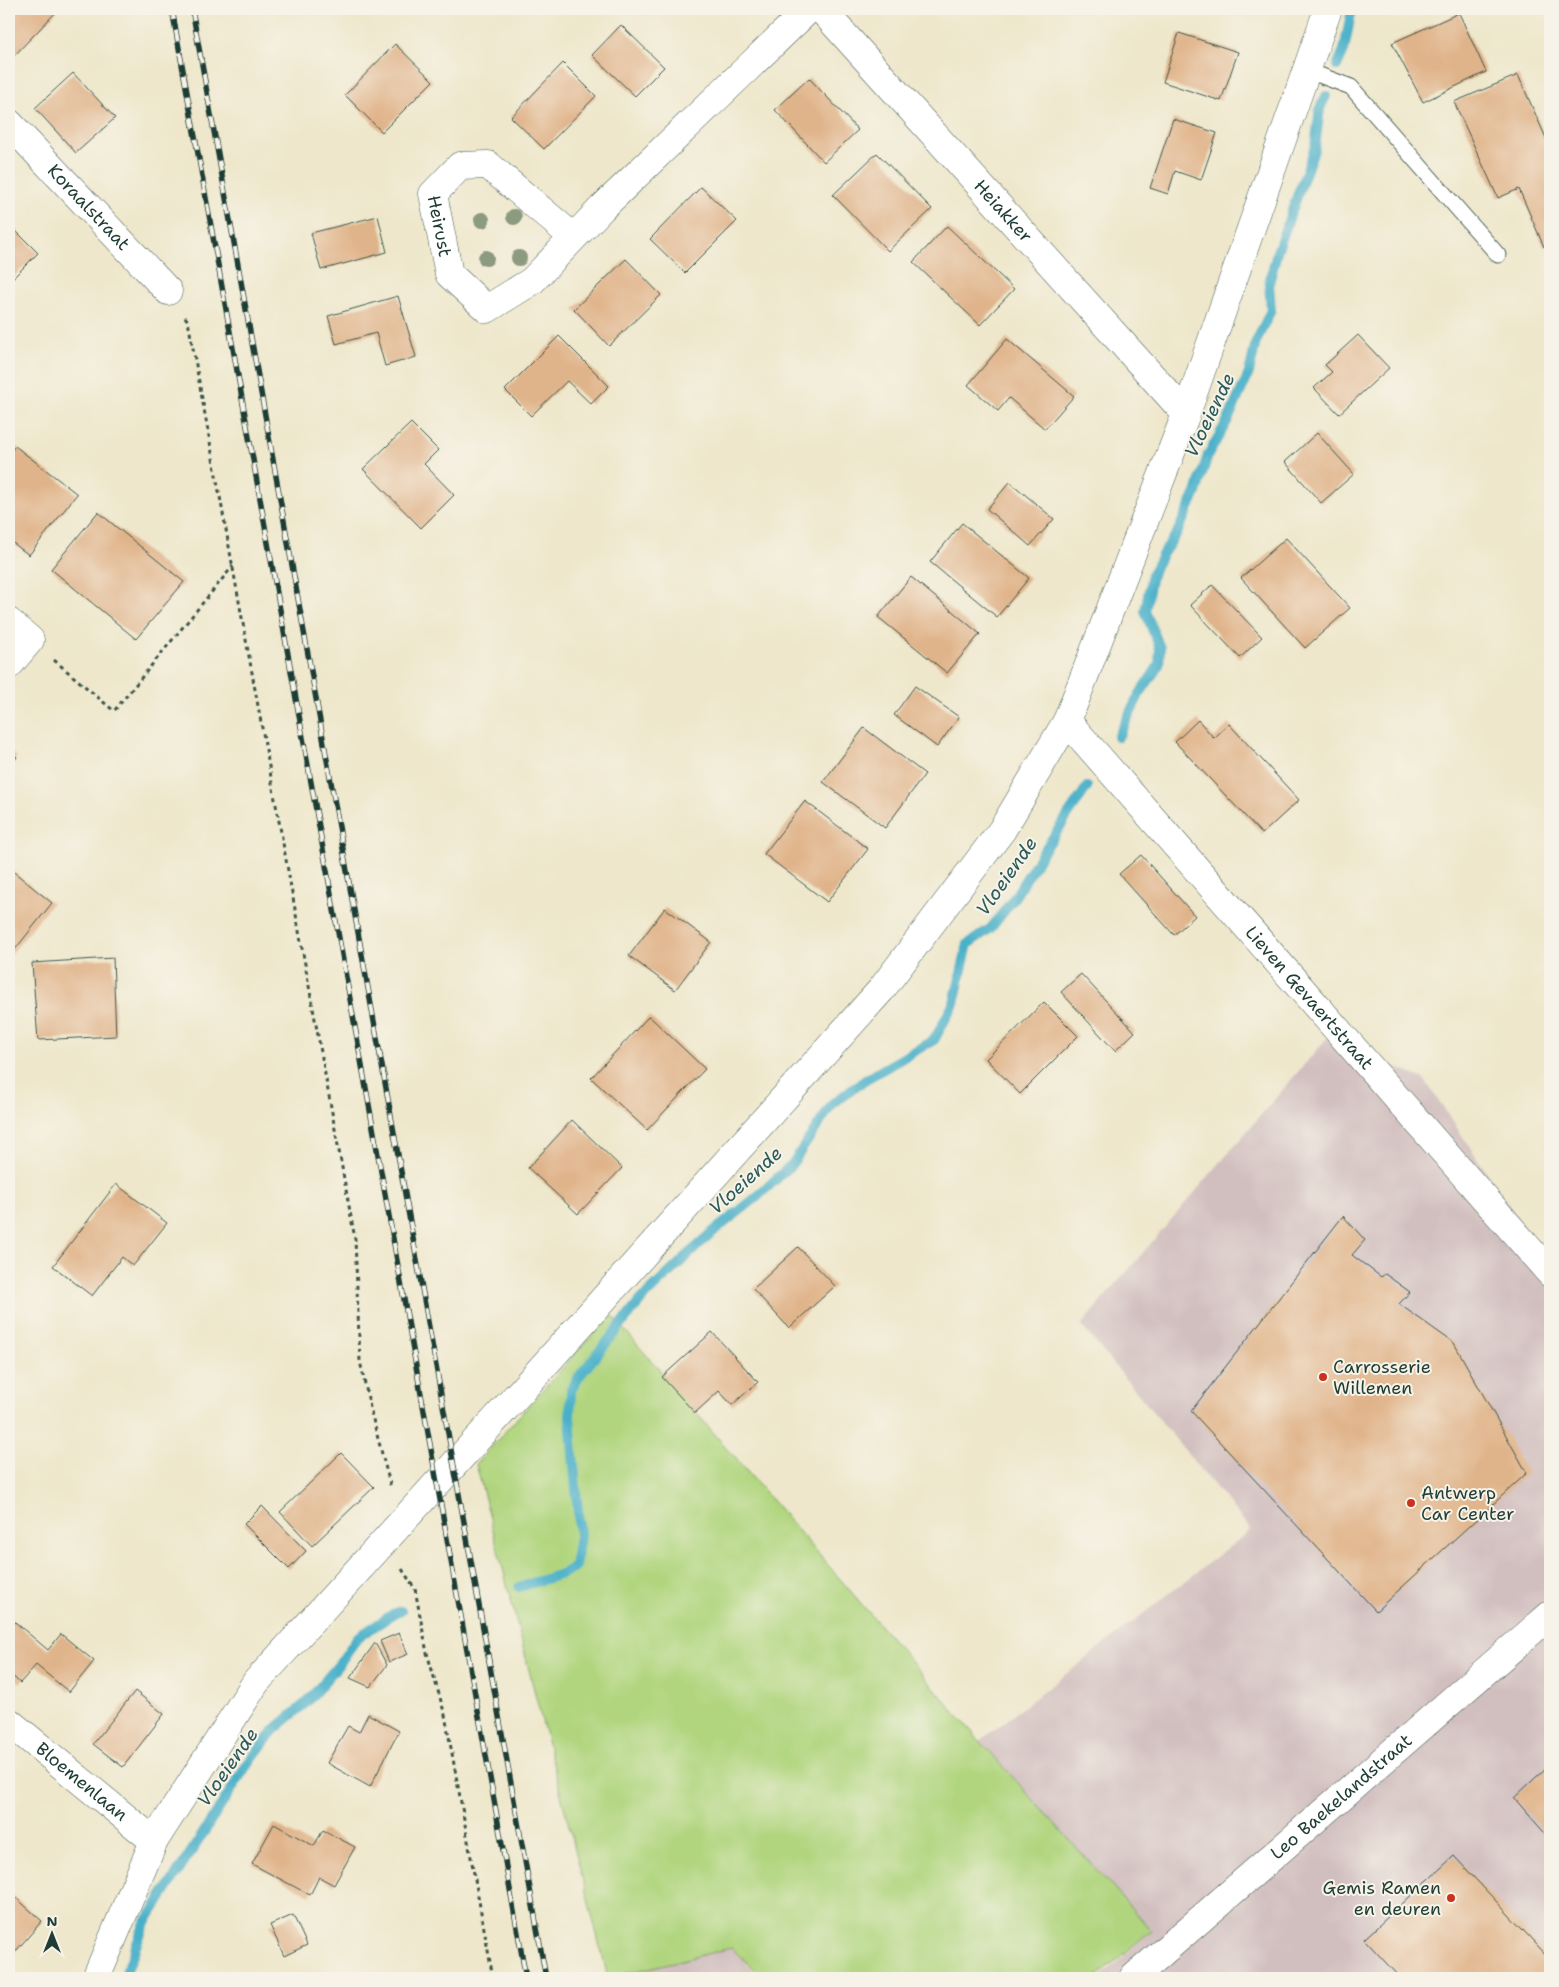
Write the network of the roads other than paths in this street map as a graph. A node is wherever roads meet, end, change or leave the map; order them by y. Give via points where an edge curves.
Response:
1 (808, 9) edge
2 (821, 9) edge
3 (1328, 9) edge
4 (1306, 70) junction
5 (9, 123) edge
6 (573, 238) junction
7 (1498, 255) dead end
8 (168, 291) road end
9 (1186, 414) junction
10 (9, 622) edge
11 (9, 665) edge
12 (1067, 722) junction
13 (1550, 1273) edge
14 (1550, 1616) edge
15 (9, 1722) edge
16 (154, 1841) junction
17 (96, 1978) edge
18 (1133, 1978) edge

1 - 6 street, Heirust
2 - 9 street, Heiakker
3 - 4 street
4 - 7 lane via 1351,87
4 - 9 street
5 - 8 street, Koraalstraat
6 - 6 street, Heirust via 532,281 486,309 449,274 432,194 460,166 488,165
9 - 12 street
10 - 11 street via 30,640
12 - 13 street, Lieven Gevaertstraat
12 - 16 street via 1002,830 882,990 256,1682
14 - 18 street, Leo Baekelandstraat
15 - 16 street, Bloemenlaan
16 - 17 street

